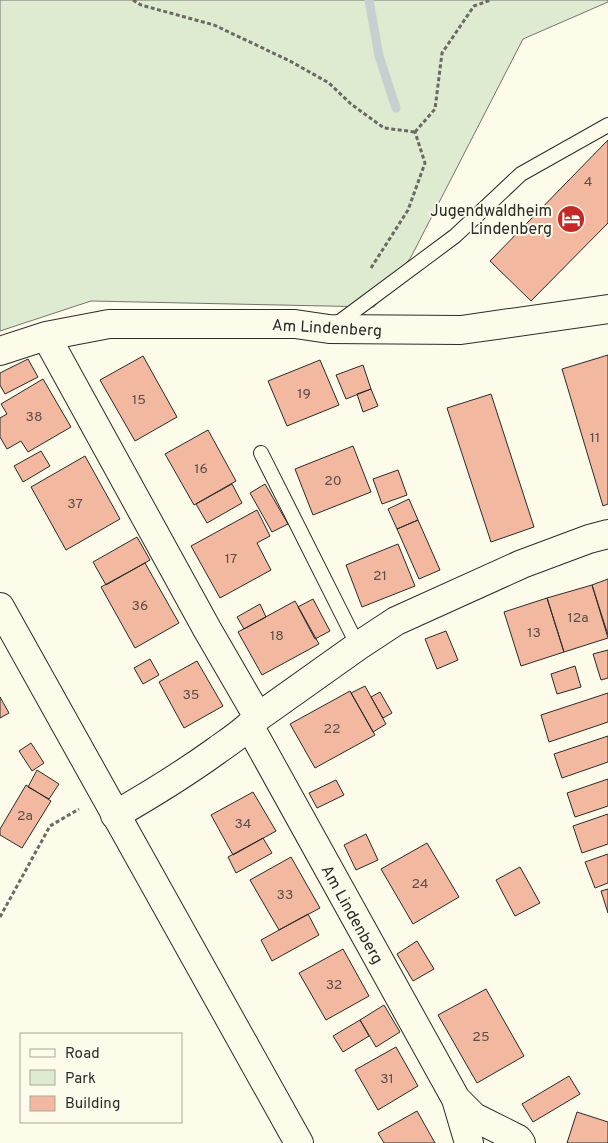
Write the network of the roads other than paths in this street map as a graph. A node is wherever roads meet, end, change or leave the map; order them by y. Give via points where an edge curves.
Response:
1 (608, 125) edge
2 (608, 310) edge
3 (329, 329) junction
4 (46, 336) junction
5 (0, 351) edge
6 (261, 453) dead end
7 (608, 534) edge
8 (0, 608) edge
9 (358, 646) junction
10 (254, 722) junction
11 (110, 805) junction
12 (456, 1099) junction
13 (299, 1143) edge
14 (469, 1143) edge
15 (521, 1143) edge

1 - 3 lane via 521,174 455,236
2 - 3 street, Am Lindenberg via 461,330
3 - 4 street, Am Lindenberg via 295,324 118,323
4 - 5 street, Am Lindenberg
4 - 10 street, Am Lindenberg
6 - 9 lane
7 - 9 street via 522,564 460,591 396,621
8 - 11 street
9 - 10 street
10 - 11 street via 165,785
10 - 12 street, Am Lindenberg
11 - 13 street
12 - 14 street, Am Lindenberg
12 - 15 street, Am Lindenberg via 474,1117

